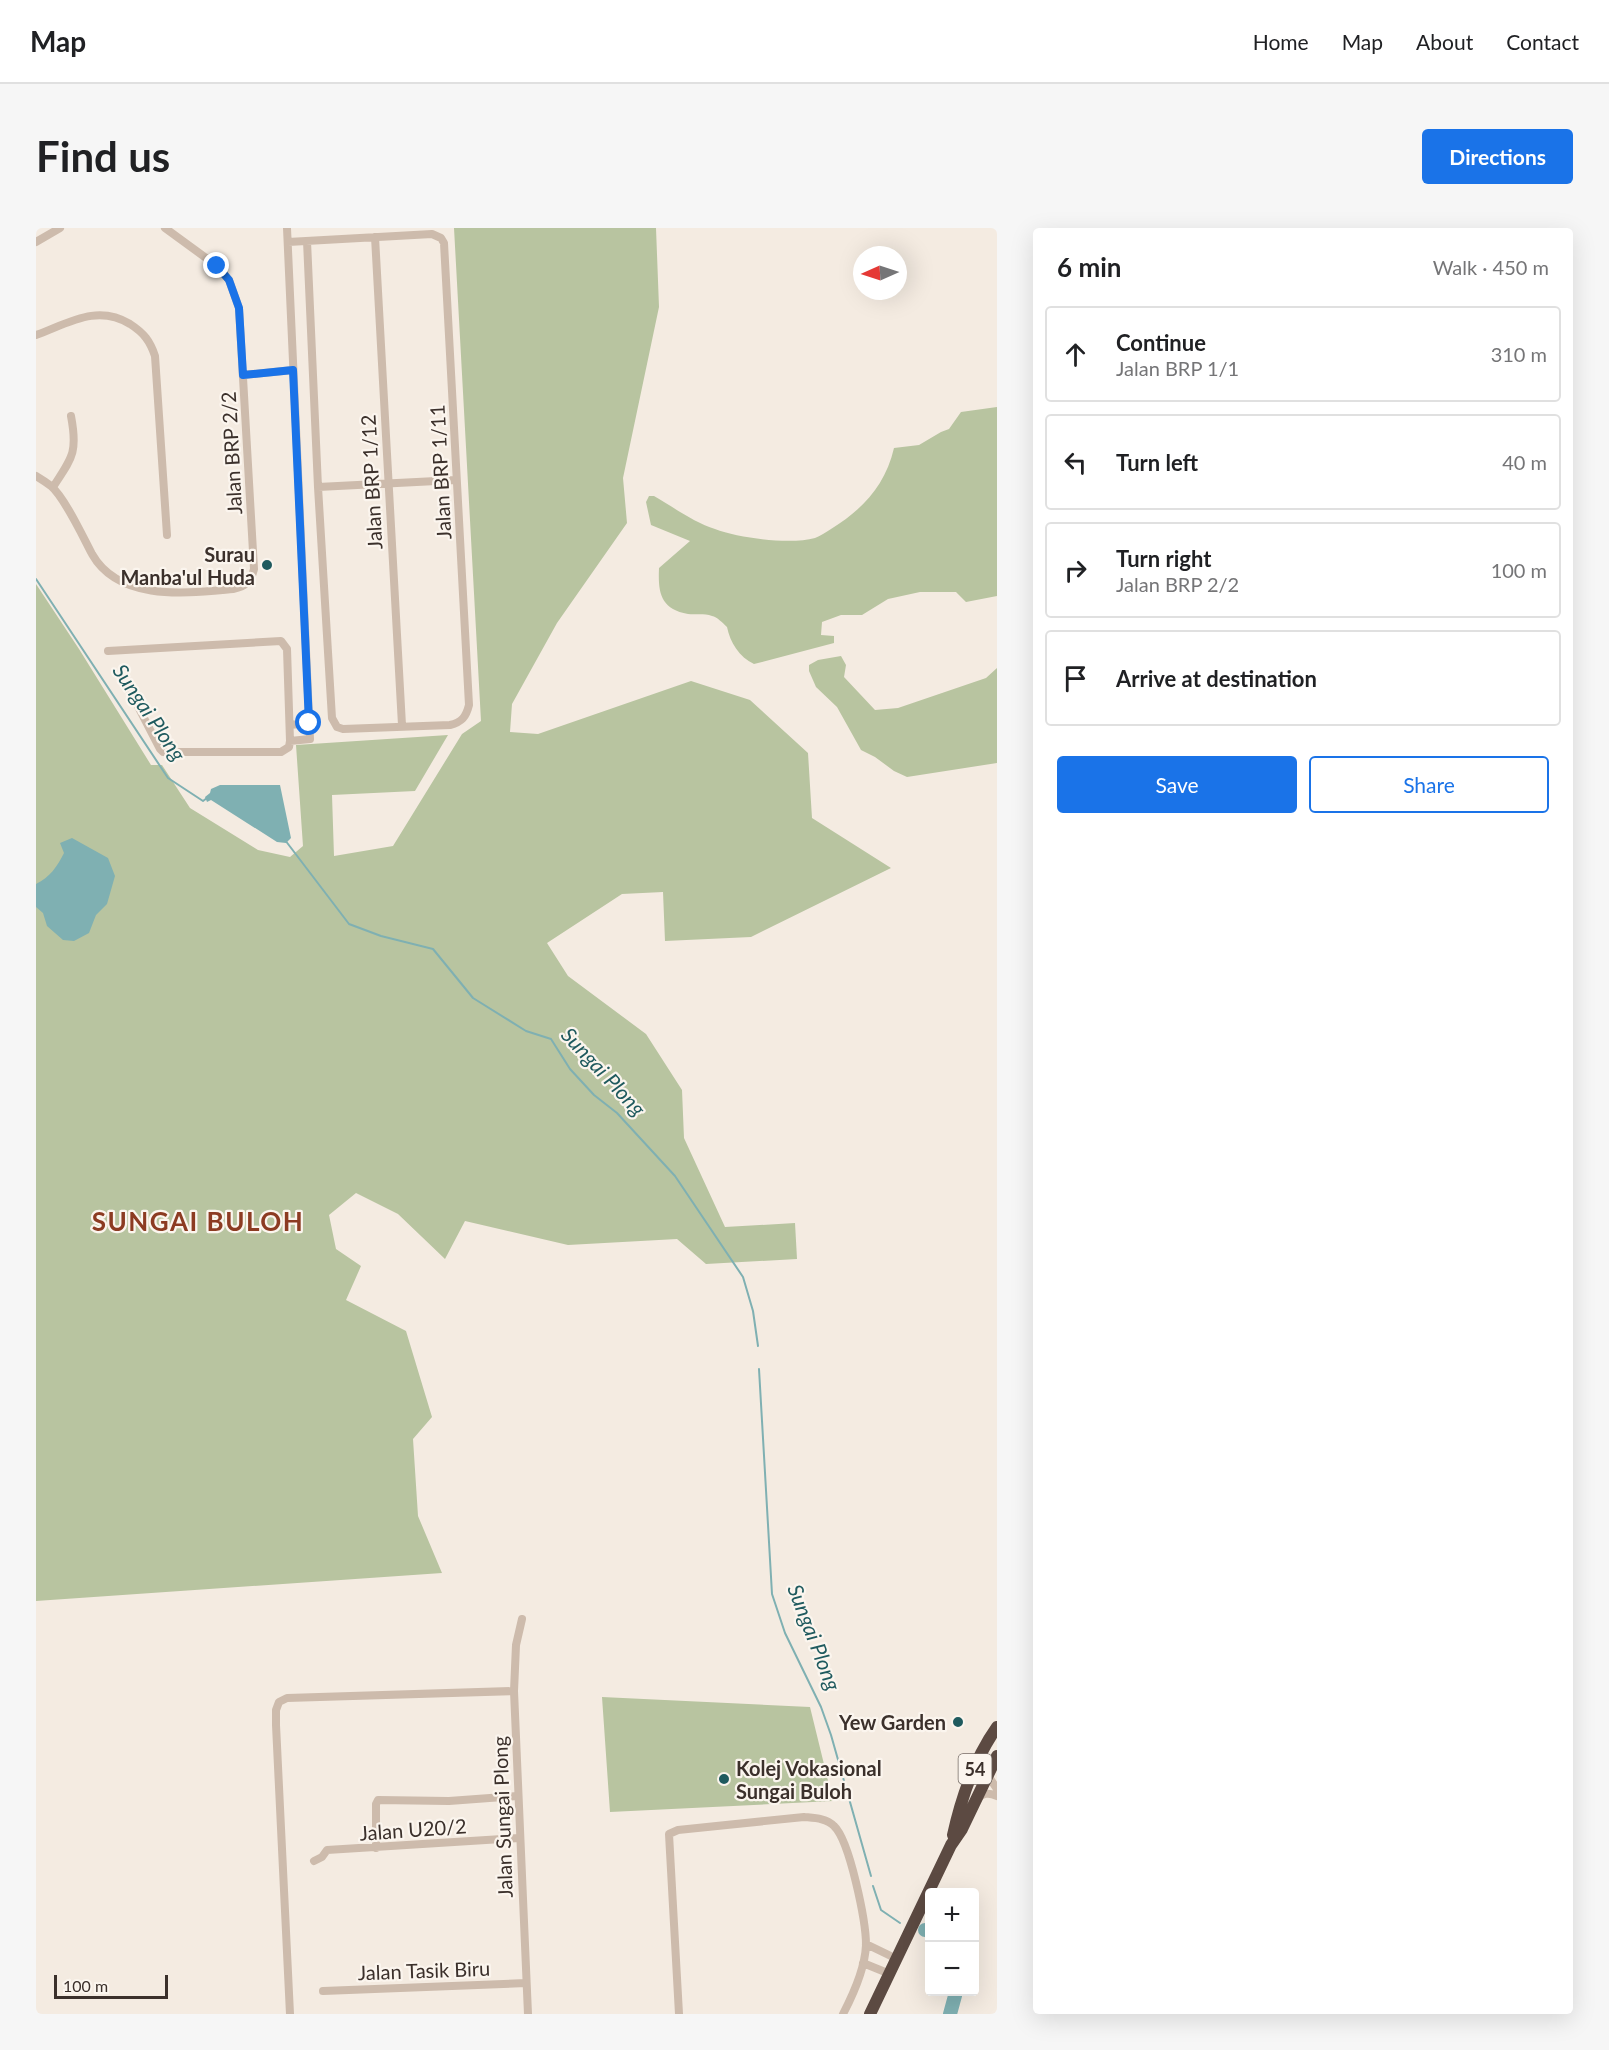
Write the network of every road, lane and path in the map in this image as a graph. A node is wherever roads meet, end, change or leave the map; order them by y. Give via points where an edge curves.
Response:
1 (60, 228) edge
2 (165, 228) edge
3 (287, 228) edge
4 (178, 231) edge
5 (375, 237) junction
6 (308, 241) junction
7 (36, 242) edge
8 (288, 242) junction
9 (36, 335) edge
10 (293, 370) junction
11 (243, 375) junction
12 (71, 416) dead end
13 (36, 476) edge
14 (456, 480) junction
15 (388, 483) junction
16 (53, 487) junction
17 (318, 487) junction
18 (167, 535) dead end
19 (108, 651) dead end
20 (129, 689) dead end
21 (309, 723) junction
22 (290, 725) junction
23 (402, 726) junction
24 (290, 741) junction
25 (522, 1619) dead end
26 (514, 1691) junction
27 (997, 1727) edge
28 (997, 1737) edge
29 (997, 1756) edge
30 (987, 1774) junction
31 (997, 1789) edge
32 (517, 1796) junction
33 (997, 1796) edge
34 (974, 1802) junction
35 (958, 1812) junction
36 (519, 1838) junction
37 (951, 1845) junction
38 (376, 1848) junction
39 (314, 1861) dead end
40 (866, 1944) junction
41 (897, 1959) junction
42 (863, 1964) junction
43 (890, 1974) junction
44 (526, 1983) junction
45 (323, 1991) dead end
46 (290, 2014) edge
47 (528, 2014) edge
48 (679, 2014) edge
49 (843, 2014) edge
50 (870, 2014) edge

1 - 7 street
2 - 4 street, Jalan BRP 2/2
3 - 8 street
4 - 11 street, Jalan BRP 2/2 via 229,280 241,318
5 - 6 street, Jalan BRP 1/11
5 - 14 street, Jalan BRP 1/11 via 432,234 444,243
5 - 15 street, Jalan BRP 1/12
6 - 8 street, Jalan BRP 1/11
6 - 17 street
8 - 10 street
9 - 18 street via 83,317 106,314 117,316 146,336 155,356
10 - 11 street
10 - 21 street
11 - 16 street, Jalan BRP 2/2 via 254,569 248,583 232,589 163,592 119,579 94,556
12 - 16 street via 73,455
13 - 16 street, Jalan BRP 2/2
14 - 15 street
14 - 23 street, Jalan BRP 1/11 via 469,705 459,723
15 - 17 street
15 - 23 street, Jalan BRP 1/12
17 - 23 street, Jalan BRP 1/11 via 332,718 343,729
19 - 22 street via 281,641 287,649
20 - 24 street via 163,752 281,752
21 - 22 street
21 - 24 street via 310,739
22 - 24 street
25 - 26 street, Jalan Sungai Plong via 516,1645
26 - 32 street, Jalan Sungai Plong
26 - 46 street via 288,1698 279,1702 276,1717
27 - 35 highway, 54
28 - 30 highway via 985,1762
29 - 30 highway, 54
30 - 31 street
30 - 34 highway, 54
30 - 35 highway via 974,1782
32 - 36 street, Jalan Sungai Plong
32 - 38 street via 440,1802 378,1800
33 - 34 street via 983,1794
34 - 37 highway, 54
35 - 37 highway, 54
36 - 38 street, Jalan U20/2
36 - 44 street, Jalan Sungai Plong
37 - 41 highway, 54
38 - 39 street, Jalan U20/2 via 327,1850
40 - 41 street
40 - 42 street
40 - 48 street via 849,1854 835,1826 821,1818 804,1817 678,1830 669,1834
41 - 43 highway, 54
42 - 43 street
42 - 49 street
43 - 50 highway, 54
44 - 45 street, Jalan Tasik Biru
44 - 47 street, Jalan Sungai Plong

